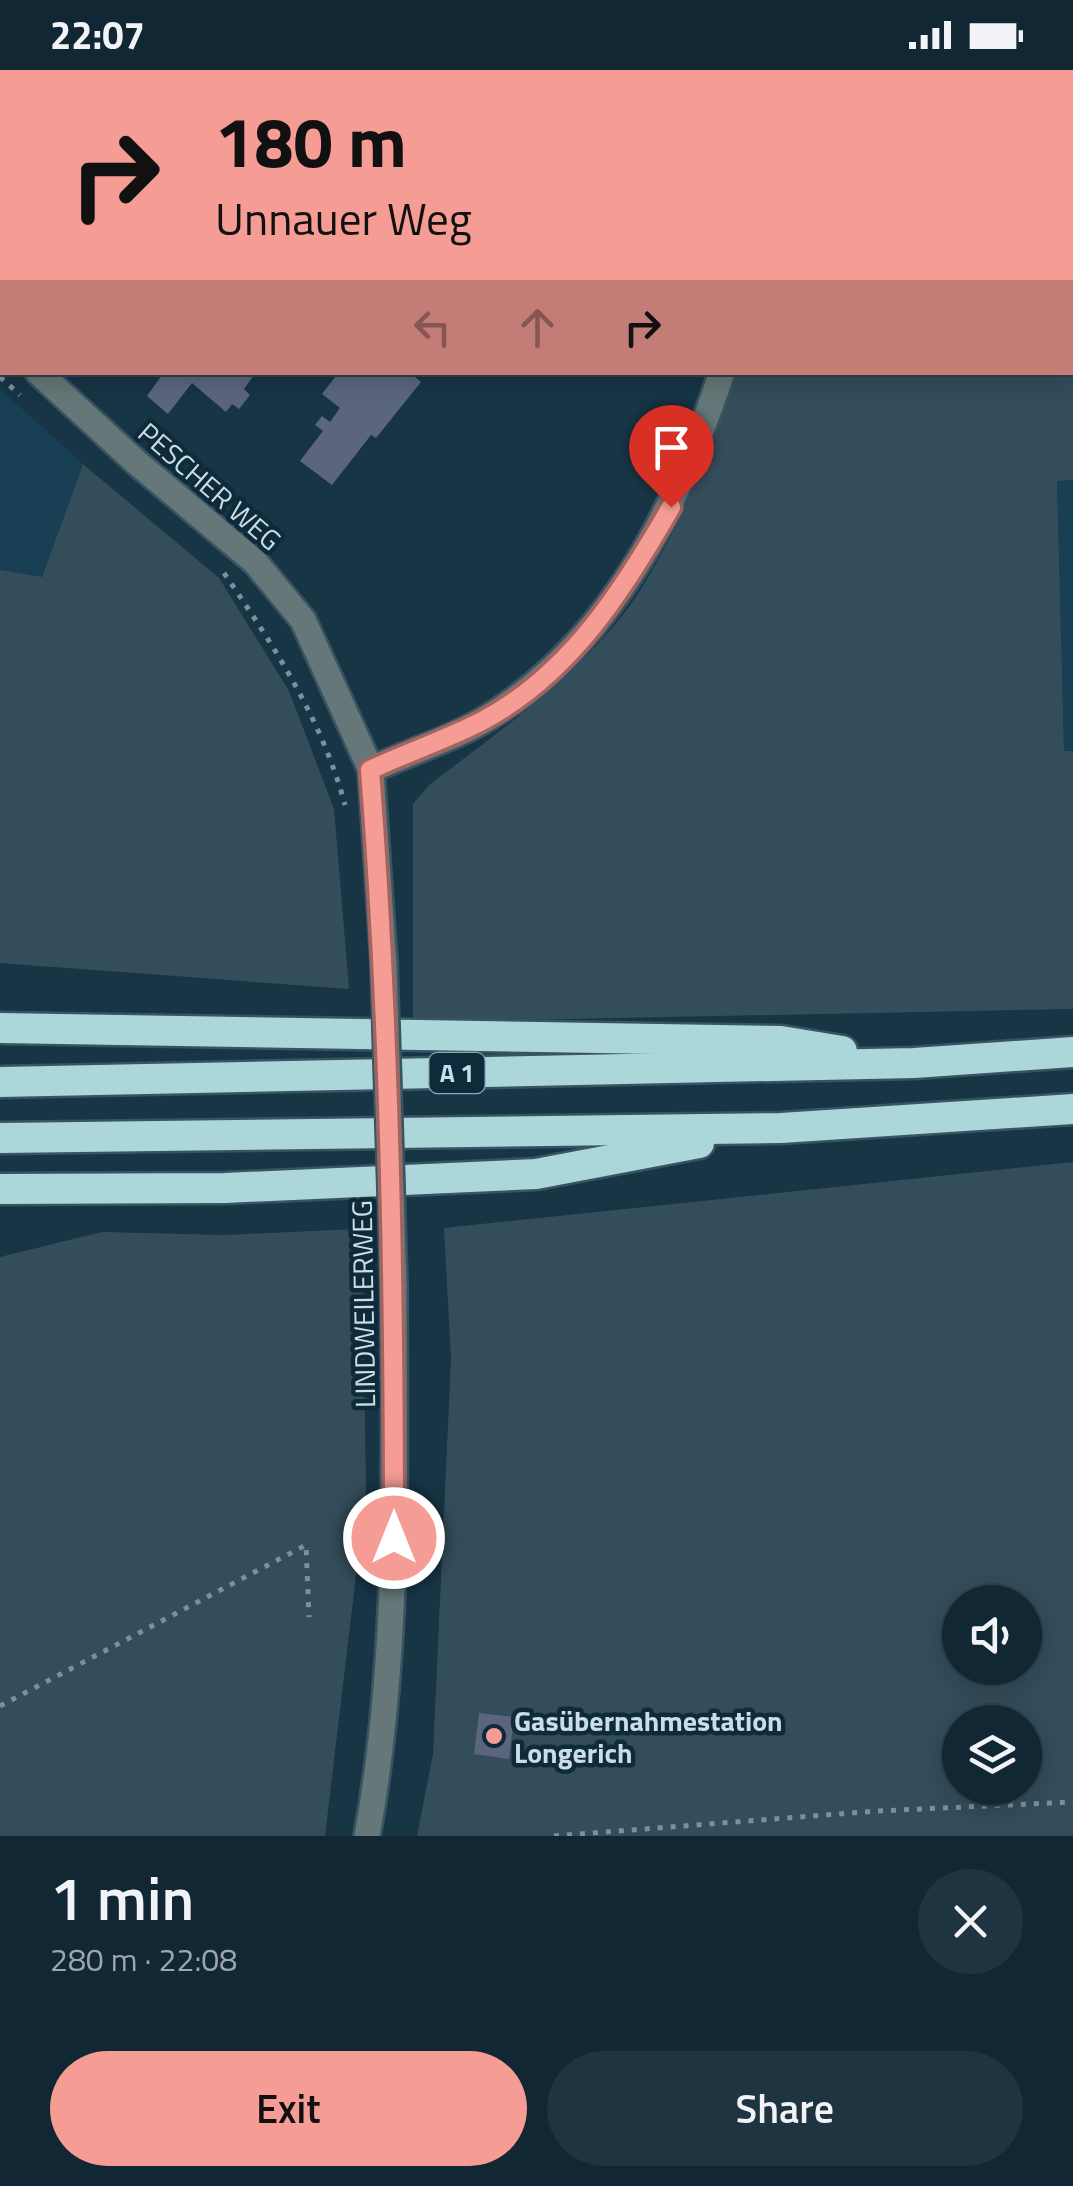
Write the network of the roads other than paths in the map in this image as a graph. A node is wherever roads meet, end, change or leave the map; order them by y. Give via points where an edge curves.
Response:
1 (41, 375) edge
2 (721, 375) edge
3 (370, 770) junction
4 (0, 1012) edge
5 (0, 1028) edge
6 (200, 1031) junction
7 (1073, 1052) edge
8 (914, 1063) junction
9 (0, 1082) edge
10 (1073, 1109) edge
11 (781, 1128) junction
12 (0, 1138) edge
13 (0, 1189) edge
14 (103, 1190) junction
15 (0, 1202) edge
16 (367, 1836) edge

1 - 3 street, PESCHER WEG via 255,562 303,620
2 - 3 street via 671,507 628,582 582,642 486,719
3 - 16 street, LINDWEILERWEG, bridge via 384,963 394,1285 394,1574
4 - 6 highway
5 - 6 highway
6 - 8 highway via 781,1041
7 - 8 highway, A 1
8 - 9 highway, A 1
10 - 11 highway, A 1
11 - 12 highway, A 1
11 - 14 highway via 536,1174
13 - 14 highway
14 - 15 highway

